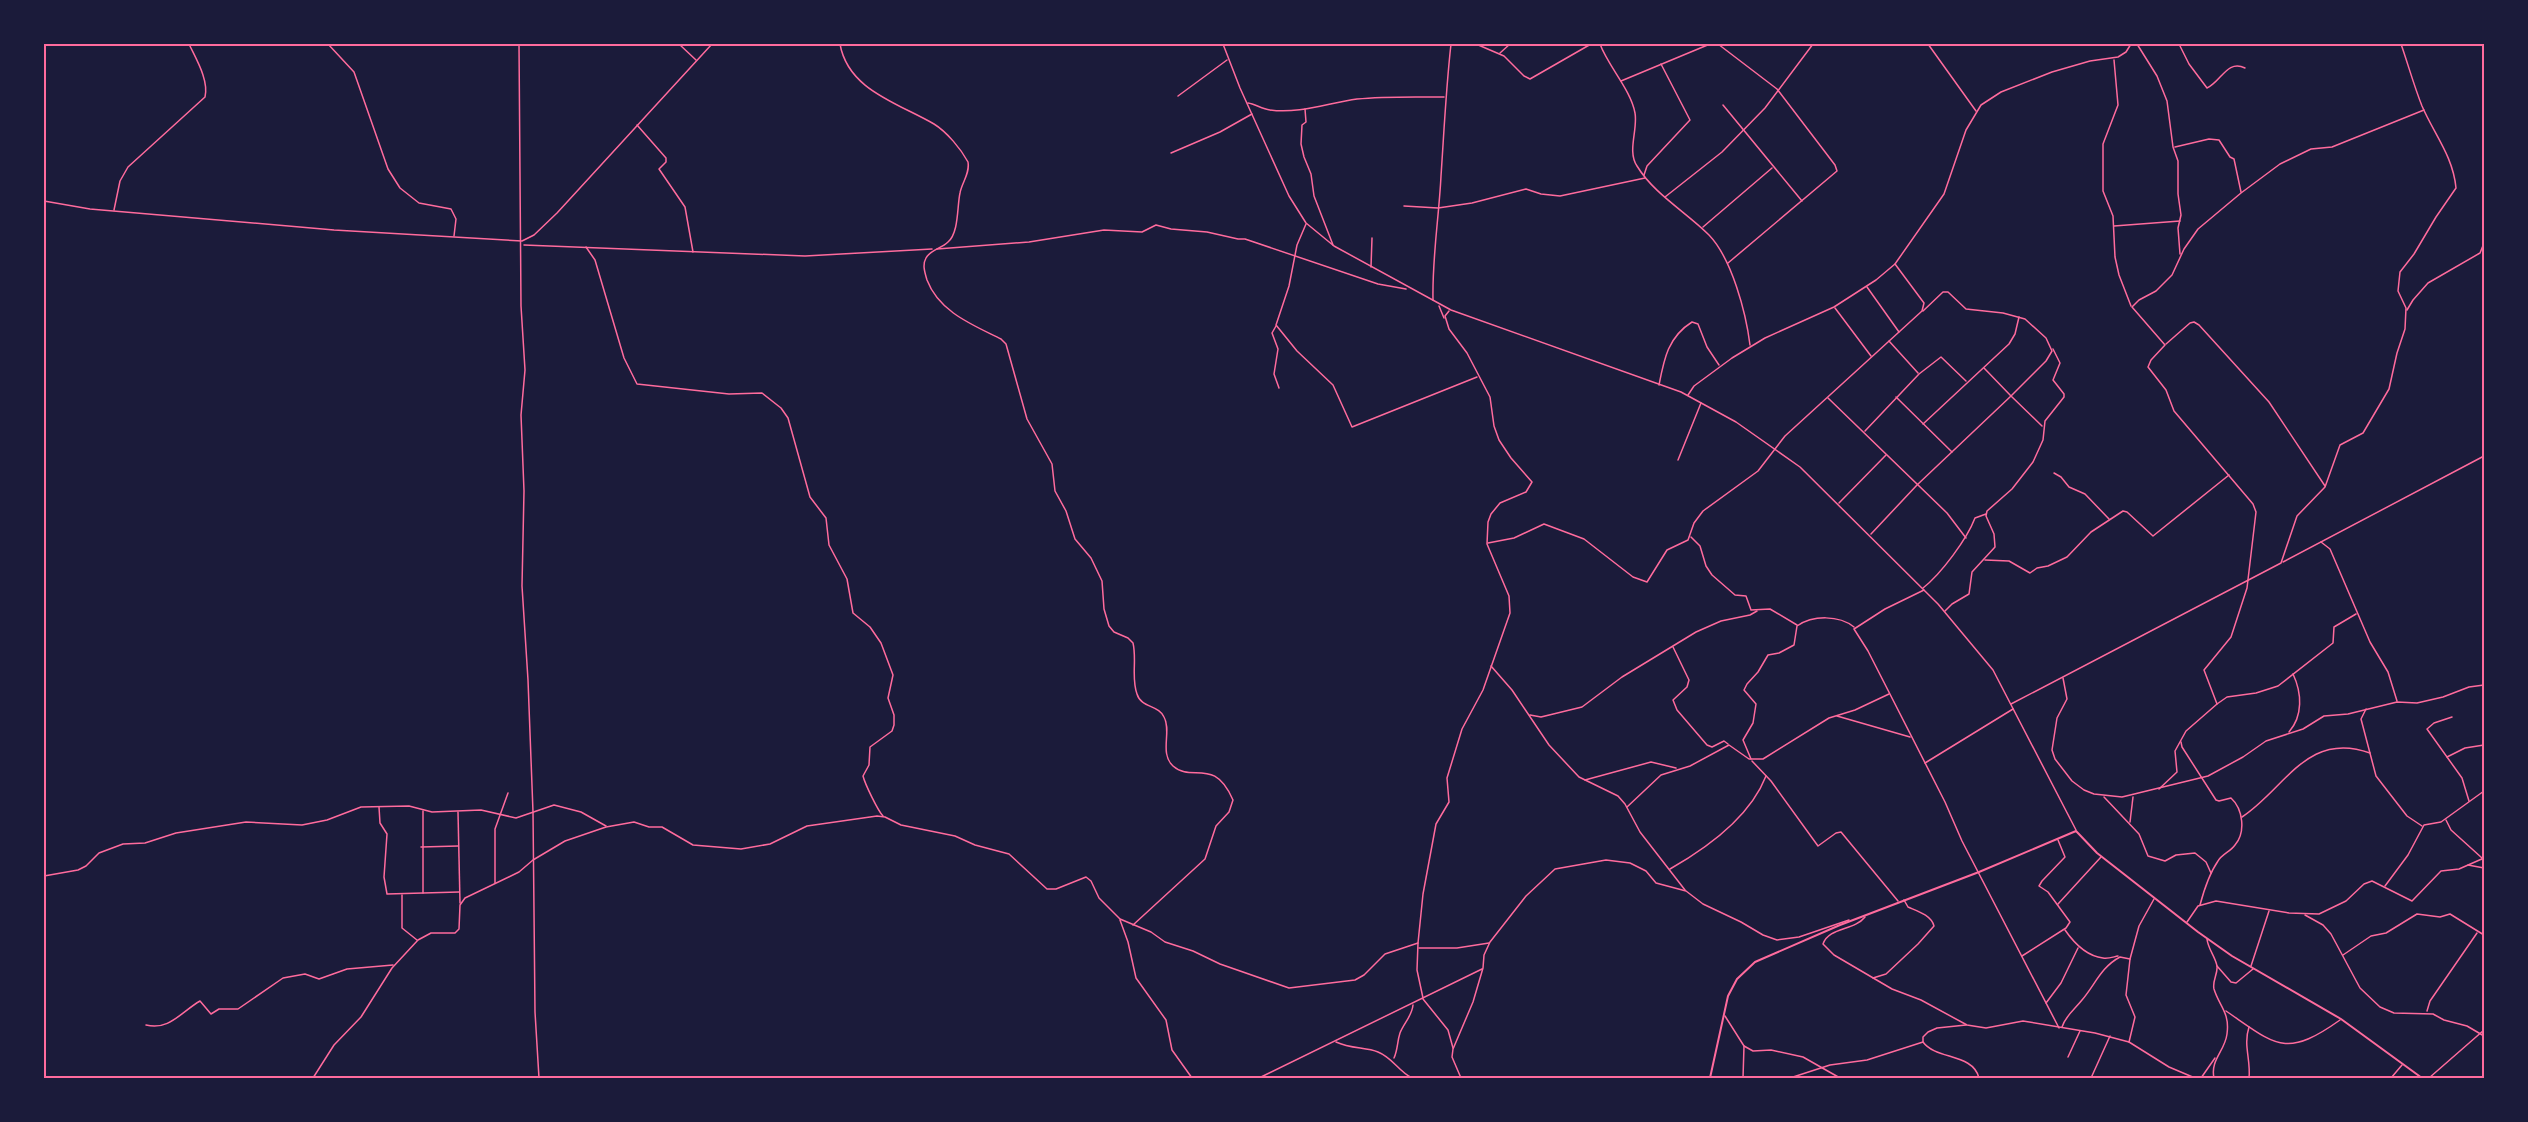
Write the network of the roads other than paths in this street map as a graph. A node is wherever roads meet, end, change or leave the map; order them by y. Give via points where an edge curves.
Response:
1 (189, 44) edge
2 (328, 44) edge
3 (519, 44) edge
4 (679, 44) edge
5 (712, 44) edge
6 (840, 44) edge
7 (1223, 44) edge
8 (1451, 44) edge
9 (1476, 44) edge
10 (1510, 44) edge
11 (1591, 44) edge
12 (1600, 44) edge
13 (1710, 44) edge
14 (1718, 44) edge
15 (1813, 44) edge
16 (1928, 44) edge
17 (2131, 44) edge
18 (2137, 44) edge
19 (2179, 44) edge
20 (2401, 44) edge
21 (1500, 54) junction
22 (1228, 59) junction
23 (2114, 59) junction
24 (696, 60) junction
25 (1661, 64) junction
26 (2245, 68) dead end
27 (1620, 81) junction
28 (1777, 89) junction
29 (1178, 96) dead end
30 (1445, 97) junction
31 (1247, 103) junction
32 (1723, 105) dead end
33 (1305, 109) junction
34 (2424, 110) junction
35 (1976, 112) junction
36 (1252, 114) junction
37 (637, 125) junction
38 (1743, 130) junction
39 (2173, 147) junction
40 (1171, 153) dead end
41 (1773, 168) junction
42 (1645, 177) junction
43 (2241, 193) junction
44 (1665, 197) junction
45 (44, 201) edge
46 (1803, 202) junction
47 (1404, 206) dead end
48 (1438, 208) junction
49 (114, 211) junction
50 (2180, 221) junction
51 (1306, 223) junction
52 (2113, 226) junction
53 (1702, 228) junction
54 (454, 237) junction
55 (1372, 238) dead end
56 (522, 241) junction
57 (2484, 243) edge
58 (522, 245) junction
59 (1334, 246) junction
60 (586, 247) junction
61 (935, 249) junction
62 (694, 253) junction
63 (1294, 255) junction
64 (2181, 255) junction
65 (1726, 264) junction
66 (1895, 264) junction
67 (1371, 268) junction
68 (1867, 286) junction
69 (1406, 289) dead end
70 (1433, 301) junction
71 (1438, 304) junction
72 (1834, 307) junction
73 (2132, 307) junction
74 (1451, 310) junction
75 (1922, 311) junction
76 (2407, 311) junction
77 (2019, 316) junction
78 (1445, 318) junction
79 (1276, 326) junction
80 (1899, 332) junction
81 (1888, 340) junction
82 (2165, 345) junction
83 (1751, 346) junction
84 (2053, 349) junction
85 (1871, 356) junction
86 (1719, 366) junction
87 (1984, 368) junction
88 (1918, 374) junction
89 (1478, 377) junction
90 (1967, 382) junction
91 (1659, 385) junction
92 (1280, 388) dead end
93 (1688, 396) junction
94 (2011, 396) junction
95 (1828, 397) junction
96 (1895, 397) junction
97 (1702, 402) junction
98 (1923, 424) junction
99 (2043, 426) junction
100 (1864, 432) junction
101 (1777, 449) junction
102 (1952, 452) junction
103 (1887, 455) junction
104 (2484, 456) edge
105 (1678, 460) dead end
106 (2054, 473) dead end
107 (2229, 475) junction
108 (1917, 485) junction
109 (2325, 487) junction
110 (1839, 503) junction
111 (1986, 514) junction
112 (2109, 519) junction
113 (1870, 535) junction
114 (1690, 537) junction
115 (1966, 538) junction
116 (2321, 542) junction
117 (1487, 543) junction
118 (1984, 560) junction
119 (2281, 563) junction
120 (2249, 580) junction
121 (1923, 589) junction
122 (1757, 611) junction
123 (1945, 612) junction
124 (2357, 614) junction
125 (1797, 626) junction
126 (1854, 628) junction
127 (1673, 646) junction
128 (1491, 665) junction
129 (2293, 674) junction
130 (2062, 677) junction
131 (2484, 685) edge
132 (1890, 694) junction
133 (2397, 702) junction
134 (2011, 704) junction
135 (2217, 704) junction
136 (2014, 709) junction
137 (2366, 709) junction
138 (1530, 715) junction
139 (1836, 716) junction
140 (2452, 717) dead end
141 (2288, 733) junction
142 (1912, 737) junction
143 (2181, 741) junction
144 (1729, 745) junction
145 (2484, 745) edge
146 (2370, 753) junction
147 (2447, 757) junction
148 (1750, 759) junction
149 (1925, 763) junction
150 (1677, 768) junction
151 (1766, 776) junction
152 (2202, 778) junction
153 (1584, 780) junction
154 (2159, 789) junction
155 (2484, 791) edge
156 (508, 793) dead end
157 (2104, 796) junction
158 (2133, 796) junction
159 (2469, 802) junction
160 (380, 807) junction
161 (1627, 807) junction
162 (423, 810) junction
163 (458, 811) junction
164 (533, 812) junction
165 (499, 814) junction
166 (883, 816) junction
167 (2241, 818) junction
168 (2445, 819) junction
169 (2130, 824) junction
170 (606, 826) junction
171 (2423, 827) junction
172 (2077, 832) junction
173 (2057, 838) junction
174 (459, 846) junction
175 (421, 847) junction
176 (2101, 856) junction
177 (2483, 858) edge
178 (533, 860) junction
179 (2468, 865) junction
180 (2484, 865) edge
181 (2484, 868) edge
182 (1669, 869) junction
183 (1979, 872) junction
184 (2211, 873) junction
185 (44, 876) edge
186 (495, 884) junction
187 (2385, 887) junction
188 (1686, 891) junction
189 (459, 892) junction
190 (423, 894) junction
191 (402, 895) junction
192 (2154, 898) junction
193 (1904, 899) junction
194 (1899, 902) junction
195 (2058, 904) junction
196 (460, 905) junction
197 (2199, 905) junction
198 (2270, 910) junction
199 (1867, 914) junction
200 (2303, 914) junction
201 (1120, 919) junction
202 (1852, 920) junction
203 (2187, 922) junction
204 (1132, 925) junction
205 (2064, 929) junction
206 (2478, 932) junction
207 (2484, 935) edge
208 (2207, 938) junction
209 (418, 940) junction
210 (1490, 942) junction
211 (1418, 943) junction
212 (2078, 947) junction
213 (1419, 948) junction
214 (2342, 955) junction
215 (2022, 956) junction
216 (2120, 957) junction
217 (2130, 959) junction
218 (394, 965) junction
219 (2217, 966) junction
220 (2252, 967) junction
221 (1483, 968) junction
222 (1872, 978) junction
223 (1423, 998) junction
224 (2046, 1003) junction
225 (1413, 1004) junction
226 (2225, 1010) junction
227 (2427, 1012) junction
228 (1724, 1013) junction
229 (2340, 1020) junction
230 (146, 1025) dead end
231 (1967, 1025) junction
232 (2249, 1027) junction
233 (2060, 1028) junction
234 (2080, 1030) junction
235 (2484, 1030) edge
236 (2481, 1034) junction
237 (2110, 1036) junction
238 (2484, 1036) edge
239 (1335, 1042) junction
240 (1923, 1042) junction
241 (2128, 1042) junction
242 (1744, 1046) junction
243 (1453, 1049) junction
244 (2068, 1057) dead end
245 (2216, 1058) junction
246 (1393, 1060) junction
247 (2403, 1064) junction
248 (1822, 1068) junction
249 (313, 1078) edge
250 (539, 1078) edge
251 (1192, 1078) edge
252 (1259, 1078) edge
253 (1412, 1078) edge
254 (1461, 1078) edge
255 (1710, 1078) edge
256 (1743, 1078) edge
257 (1790, 1078) edge
258 (1840, 1078) edge
259 (1979, 1078) edge
260 (2091, 1078) edge
261 (2195, 1078) edge
262 (2201, 1078) edge
263 (2214, 1078) edge
264 (2249, 1078) edge
265 (2391, 1078) edge
266 (2422, 1078) edge
267 (2429, 1078) edge

1 - 49 street via 203,77 205,97 128,167 120,182
2 - 54 street via 354,72 392,177 415,202 451,209 456,219
3 - 56 street
4 - 24 street
5 - 24 street
6 - 61 street via 845,61 860,83 941,129 968,162 952,237
7 - 22 street
8 - 30 street
9 - 21 street
10 - 21 street
11 - 21 street via 1532,79
12 - 27 street
13 - 25 street
14 - 28 street
15 - 28 street
16 - 35 street
17 - 23 street
18 - 39 street via 2164,91
19 - 26 street via 2207,88 2230,68
20 - 34 street
22 - 29 street
22 - 31 street
23 - 35 street via 2090,60 2052,72 2001,93
23 - 52 street via 2118,105 2103,144 2103,195 2113,216
24 - 37 street
25 - 27 street
25 - 42 street via 1690,120 1647,166
27 - 42 street via 1635,111 1632,154
28 - 38 street
28 - 46 street via 1837,168 1836,174
30 - 33 street via 1400,95
30 - 48 street
31 - 33 street via 1271,110
31 - 36 street
32 - 38 street
33 - 59 street via 1302,152
34 - 43 street via 2332,147 2304,152 2280,164
34 - 76 street via 2444,149 2456,188 2400,272 2398,291
35 - 66 street via 1944,194
36 - 40 street
36 - 51 street via 1289,196
37 - 56 street via 544,226
37 - 62 street via 666,158 659,169 685,207
38 - 41 street
38 - 44 street via 1722,152
39 - 43 street via 2219,140 2234,159
39 - 50 street via 2178,161
41 - 46 street
41 - 53 street
42 - 44 street
42 - 48 street via 1560,196 1519,189
43 - 64 street via 2198,229
44 - 53 street
45 - 49 street
46 - 65 street
47 - 48 street
48 - 70 street
49 - 54 street
50 - 52 street
50 - 64 street
51 - 59 street
51 - 63 street
52 - 73 street via 2119,275
53 - 65 street via 1713,239
54 - 56 street
55 - 67 street
56 - 58 street
57 - 76 street via 2480,253 2423,288
58 - 60 street
58 - 164 street via 525,370 521,415 522,586
59 - 67 street
60 - 62 street
60 - 166 street via 595,260 624,358 637,384 729,394 762,393 788,418 810,497 826,518 829,545 847,579 853,613 881,643 893,675 888,698 894,725 892,731 870,747 869,765 863,776
61 - 62 street via 805,256
61 - 63 street via 1029,242 1104,230 1142,232 1156,225 1245,239
61 - 204 street via 925,259 924,267 935,297 962,318 1002,339 1008,347 1028,419 1052,464 1055,491 1075,538 1102,581 1109,626 1133,643 1137,696 1164,716 1169,761 1180,770 1217,777 1233,800 1231,809 1216,826 1205,859
63 - 69 street via 1378,284
63 - 79 street
64 - 73 street via 2172,275
65 - 83 street via 1743,309
66 - 68 street
66 - 75 street via 1924,303
67 - 70 street
68 - 72 street
68 - 80 street
70 - 71 street
71 - 74 street
71 - 78 street
72 - 83 street
72 - 85 street
73 - 82 street
74 - 78 street
74 - 91 street
75 - 77 street via 1945,292 1966,309
75 - 80 street
76 - 109 street via 2389,389 2363,433 2340,445
77 - 84 street via 2032,324
77 - 87 street via 2012,339
78 - 89 street
79 - 89 street via 1333,385 1352,427
79 - 92 street via 1272,333 1278,349 1274,374
80 - 81 street
81 - 85 street
81 - 88 street
82 - 107 street via 2148,367 2166,390 2174,411
82 - 109 street via 2190,323 2199,325 2269,402
83 - 86 street
84 - 94 street
84 - 99 street via 2060,363 2053,380 2065,395
85 - 95 street
86 - 91 street via 1698,324 1692,322 1670,343
86 - 93 street via 1694,386
87 - 90 street
87 - 94 street
88 - 90 street via 1942,357
88 - 96 street
89 - 117 street via 1493,404 1499,440 1532,482 1526,492 1496,508 1488,522
90 - 98 street
91 - 93 street
93 - 97 street
94 - 99 street
94 - 102 street
95 - 100 street
95 - 101 street via 1785,436
96 - 98 street
96 - 100 street
97 - 101 street
97 - 105 street
98 - 102 street
99 - 111 street via 2043,440 2033,462
100 - 103 street
101 - 110 street
101 - 114 street via 1752,476 1702,511
102 - 108 street
103 - 108 street
103 - 110 street
104 - 116 street
106 - 112 street via 2085,494
107 - 112 street via 2153,536 2125,511
107 - 120 street via 2256,512
108 - 113 street
108 - 115 street via 1947,513
109 - 119 street via 2297,516
110 - 113 street
111 - 115 street via 1975,518
111 - 118 street via 1996,543
112 - 118 street via 2067,557 2030,573 2009,561
113 - 121 street
114 - 117 street via 1667,550 1645,583 1584,539 1544,524 1514,538
114 - 122 street via 1700,546 1712,575 1735,595 1746,596 1750,608
115 - 121 street
116 - 119 street
116 - 124 street via 2330,549
117 - 128 street via 1510,600 1508,620
118 - 123 street via 1972,572 1969,594
119 - 120 street
120 - 130 street
120 - 135 street via 2232,634 2204,670
121 - 123 street
121 - 126 street
122 - 125 street via 1770,609
122 - 127 street via 1712,624
123 - 134 street via 1993,670
124 - 129 street via 2334,627 2333,643
124 - 133 street via 2388,672
125 - 126 street via 1808,619 1835,619
125 - 148 street via 1794,645 1768,655 1745,687 1746,695 1756,704 1753,723 1743,740
126 - 132 street
127 - 138 street via 1582,707 1541,717
127 - 144 street via 1689,684 1673,704 1707,746 1724,741
128 - 138 street
128 - 211 street via 1483,690 1461,729 1449,772 1449,802 1436,824
129 - 135 street via 2274,688 2227,697
129 - 141 street via 2300,707
130 - 134 street
130 - 157 street via 2067,699 2057,718 2052,752 2072,781 2089,793
131 - 133 street via 2417,703
132 - 139 street
132 - 142 street
133 - 137 street
134 - 136 street
135 - 143 street via 2187,729
136 - 149 street
136 - 172 street
137 - 141 street via 2324,716
137 - 146 street via 2361,719
138 - 153 street via 1549,745
139 - 142 street
139 - 148 street via 1797,736 1768,757
140 - 147 street via 2427,729
141 - 152 street via 2266,741
142 - 149 street
143 - 152 street
143 - 154 street via 2174,753 2177,772
144 - 148 street
144 - 150 street via 1690,766
145 - 147 street via 2464,748
146 - 167 street via 2338,747 2320,753 2283,778
146 - 171 street via 2376,776 2389,795
147 - 159 street via 2462,778
148 - 151 street
149 - 183 street
150 - 153 street via 1651,762
150 - 161 street via 1658,777
151 - 182 street via 1751,803 1723,832
151 - 194 street via 1818,846 1842,833
152 - 154 street
152 - 167 street via 2217,801 2234,800
153 - 161 street via 1618,796
154 - 158 street
155 - 159 street
156 - 165 street
157 - 158 street
157 - 169 street
158 - 169 street
159 - 168 street
160 - 162 street via 409,806
160 - 185 street via 361,807 302,825 246,822 183,832 146,843 123,844 105,849 86,867
160 - 191 street via 380,823 387,834 386,893
161 - 182 street via 1640,832
162 - 163 street
162 - 175 street
163 - 165 street
163 - 174 street
164 - 165 street via 516,818
164 - 170 street via 557,806 581,812
164 - 178 street
165 - 186 street via 495,829
166 - 170 street via 807,826 770,844 741,849 693,845 662,827 634,822
166 - 201 street via 901,825 955,836 1009,854 1047,889 1086,877 1099,898
167 - 184 street via 2241,836
168 - 171 street
168 - 177 street via 2451,830
169 - 184 street via 2151,857 2165,861 2195,853
170 - 178 street via 565,841
171 - 187 street
172 - 173 street
172 - 176 street
173 - 183 street
173 - 195 street via 2065,857 2039,885
174 - 175 street
174 - 189 street
175 - 190 street
176 - 192 street
176 - 195 street
177 - 179 street
177 - 180 street
178 - 186 street
178 - 250 street
179 - 181 street
179 - 187 street via 2441,871 2412,901
182 - 188 street
183 - 193 street
183 - 215 street
184 - 197 street
186 - 196 street via 469,896
187 - 200 street via 2367,882 2341,904 2319,914
188 - 202 street via 1702,904 1777,940
188 - 210 street via 1656,883 1643,869 1622,861 1557,868 1526,896
189 - 190 street
189 - 196 street
190 - 191 street
191 - 209 street via 402,928
192 - 203 street
192 - 217 street via 2139,926
193 - 194 street
193 - 222 street via 1908,907 1932,920 1934,926 1886,974
194 - 199 street
195 - 205 street via 2070,920
196 - 209 street via 458,931 431,933
197 - 198 street via 2216,901
197 - 203 street
198 - 200 street
198 - 220 street
199 - 202 street
199 - 222 street via 1856,925 1828,936 1823,944 1833,955
200 - 214 street via 2326,928
201 - 204 street
201 - 251 street via 1136,978 1166,1020 1172,1050
202 - 228 street via 1755,962 1732,986
203 - 208 street
204 - 211 street via 1220,964 1293,988 1355,980 1384,954
205 - 212 street
205 - 215 street
206 - 207 street
206 - 214 street via 2450,914 2417,914
206 - 227 street via 2430,1001
208 - 219 street
208 - 220 street
209 - 218 street
210 - 213 street via 1457,948
210 - 221 street
211 - 213 street
212 - 216 street via 2103,958
212 - 224 street via 2061,983
213 - 223 street via 1417,970
214 - 227 street via 2363,993 2380,1007 2394,1012
215 - 224 street
216 - 217 street
216 - 233 street via 2097,977
217 - 241 street via 2126,995 2135,1017
218 - 230 street via 346,969 319,979 305,974 288,977 238,1009 219,1009 211,1014 199,1001 167,1024
218 - 249 street via 361,1017 334,1045
219 - 220 street via 2236,983
219 - 226 street via 2214,987
220 - 229 street
221 - 223 street
221 - 243 street
222 - 231 street
223 - 225 street
223 - 243 street via 1448,1030
224 - 233 street
225 - 239 street
225 - 246 street
226 - 232 street
226 - 245 street via 2227,1036
227 - 236 street
228 - 242 street
228 - 255 street
229 - 232 street via 2311,1038 2290,1044 2273,1042
229 - 247 street
231 - 233 street via 1986,1028 2023,1021
231 - 240 street via 1931,1030 1924,1035
232 - 264 street
233 - 234 street
234 - 237 street
234 - 244 street
235 - 236 street
236 - 238 street
236 - 267 street
237 - 241 street
237 - 260 street
239 - 246 street via 1376,1051
239 - 252 street
240 - 248 street via 1860,1062
240 - 259 street via 1971,1065
241 - 261 street
242 - 248 street via 1754,1052 1771,1050 1797,1055
242 - 256 street
243 - 254 street via 1453,1061
245 - 262 street
245 - 263 street
246 - 253 street
247 - 265 street
247 - 266 street
248 - 257 street
248 - 258 street

